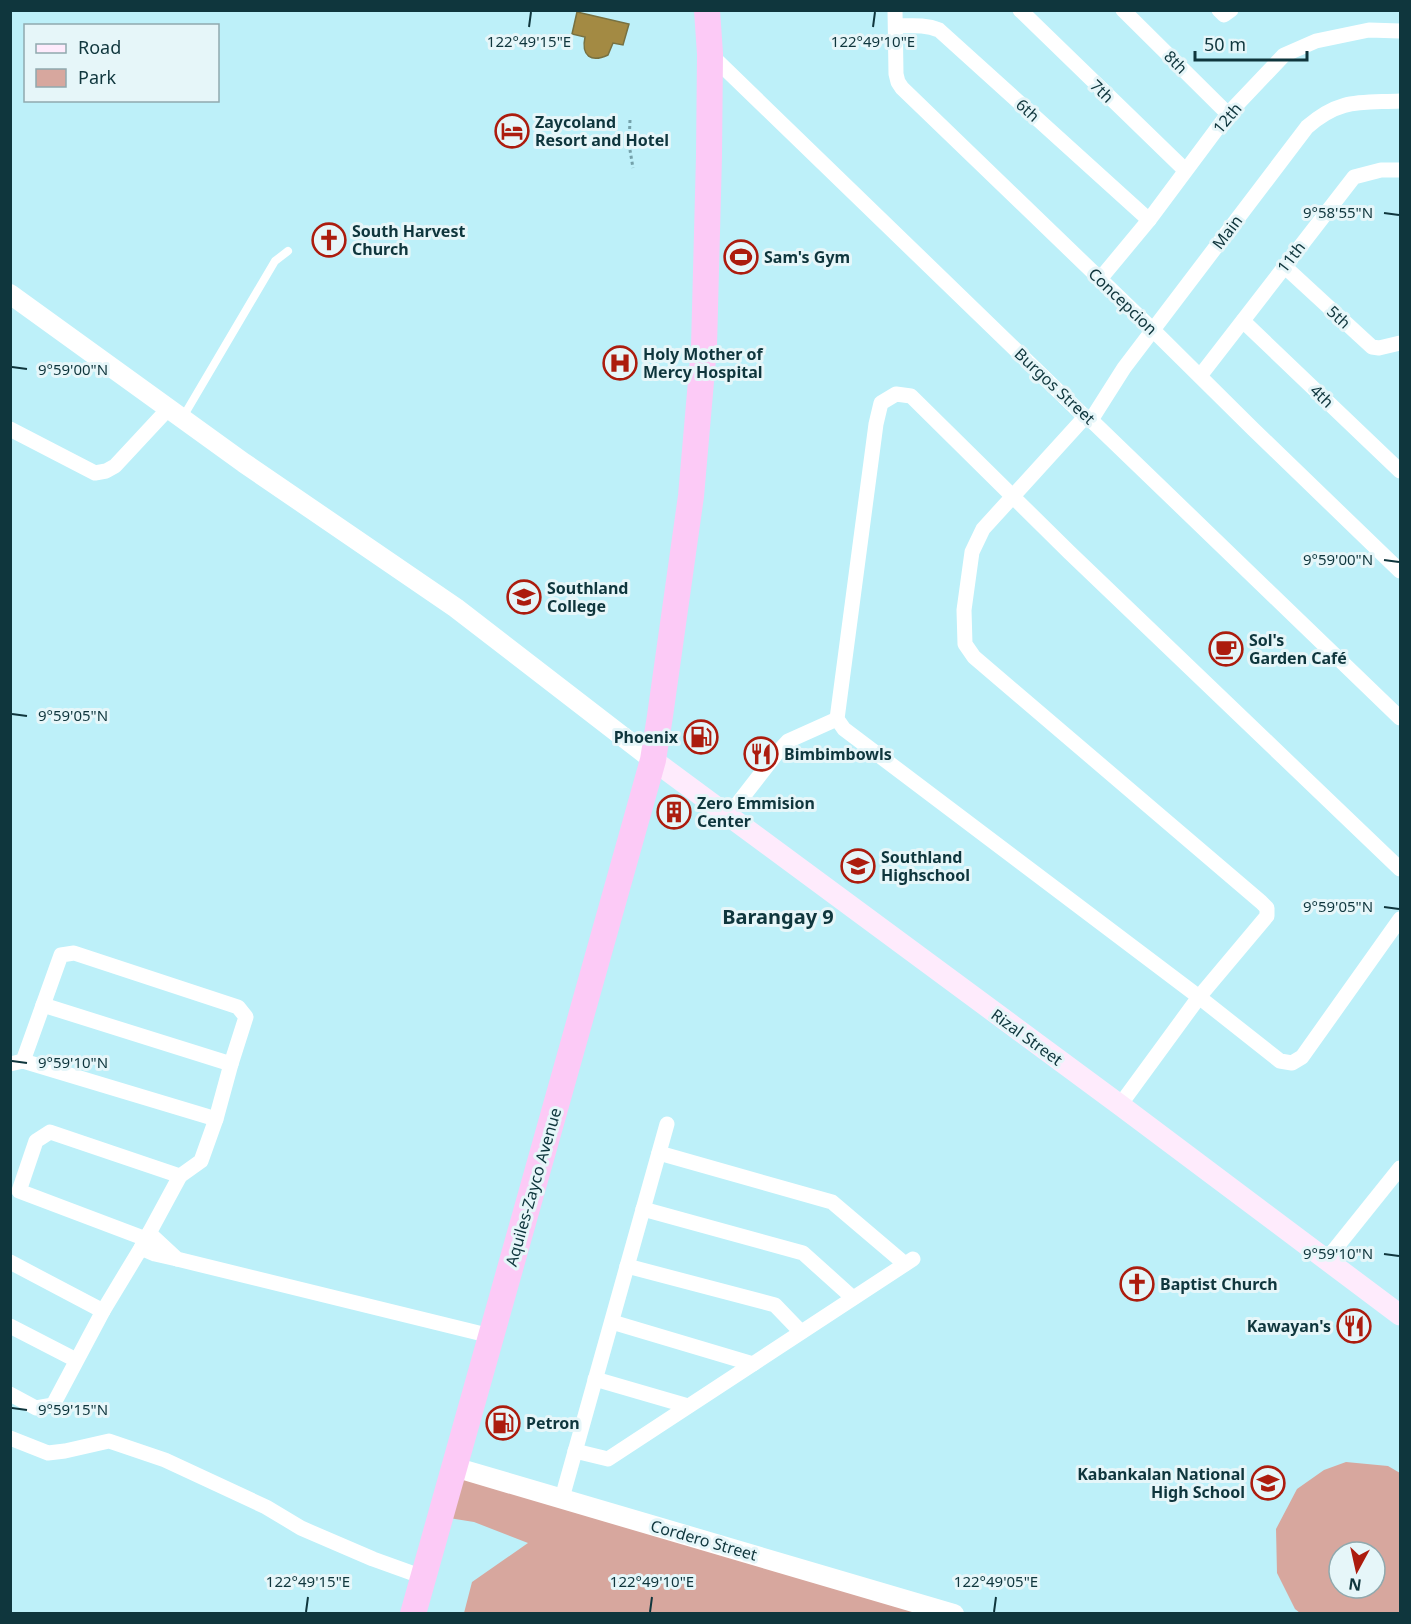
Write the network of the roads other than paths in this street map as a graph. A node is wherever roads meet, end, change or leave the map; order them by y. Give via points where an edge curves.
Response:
1 (707, 10) edge
2 (1020, 10) edge
3 (1123, 10) edge
4 (1219, 10) edge
5 (1231, 10) edge
6 (895, 18) edge
7 (1401, 31) edge
8 (710, 54) junction
9 (1401, 101) edge
10 (1228, 114) junction
11 (1185, 170) junction
12 (1401, 170) edge
13 (1149, 220) junction
14 (288, 251) dead end
15 (1284, 266) junction
16 (1100, 279) junction
17 (10, 294) edge
18 (1243, 321) junction
19 (1153, 330) junction
20 (1401, 343) edge
21 (1200, 376) junction
22 (176, 413) junction
23 (1088, 419) junction
24 (10, 429) edge
25 (1401, 471) edge
26 (1012, 496) junction
27 (1401, 571) edge
28 (1401, 718) edge
29 (837, 719) junction
30 (653, 760) junction
31 (728, 816) junction
32 (1401, 869) edge
33 (1401, 919) edge
34 (1199, 996) junction
35 (43, 1005) junction
36 (17, 1063) edge
37 (231, 1064) junction
38 (1120, 1105) junction
39 (216, 1119) junction
40 (667, 1124) dead end
41 (659, 1153) junction
42 (1401, 1168) edge
43 (180, 1176) junction
44 (643, 1209) junction
45 (145, 1240) junction
46 (1327, 1259) junction
47 (10, 1262) edge
48 (627, 1266) junction
49 (853, 1298) junction
50 (104, 1311) junction
51 (1401, 1315) edge
52 (612, 1322) junction
53 (10, 1326) edge
54 (801, 1332) junction
55 (491, 1336) junction
56 (76, 1360) junction
57 (753, 1364) junction
58 (596, 1379) junction
59 (10, 1394) edge
60 (688, 1406) junction
61 (10, 1438) edge
62 (575, 1450) junction
63 (454, 1467) junction
64 (562, 1498) junction
65 (423, 1577) junction
66 (413, 1614) edge
67 (954, 1614) edge

1 - 8 highway, Aquiles-Zayco Avenue
2 - 11 street, 7th
3 - 10 street, 8th
4 - 5 street via 1224,15
6 - 13 street, 6th via 939,30
6 - 16 street, Concepcion via 896,74 902,88
7 - 10 street, 12th via 1369,30 1316,41 1284,55
8 - 23 street, Burgos Street
8 - 30 highway, Aquiles-Zayco Avenue via 703,358 691,496
9 - 19 street, Main via 1349,103 1331,109 1307,126
10 - 11 street, 12th
11 - 13 street, 12th
12 - 15 street, 11th via 1354,177
13 - 16 street, 12th
14 - 22 lane via 275,261
15 - 18 street, 11th
15 - 20 street, 5th via 1372,347
16 - 19 street, Concepcion
17 - 22 street
18 - 21 street, 11th
18 - 25 street, 4th
19 - 21 street, Concepcion
19 - 23 street, Main
21 - 27 street, Concepcion
22 - 24 street via 116,466 95,473
22 - 30 street via 456,608
23 - 26 street, Main
23 - 28 street, Burgos Street
26 - 29 street via 911,396 896,394 881,403
26 - 32 street
26 - 34 street, Main via 983,528 972,552 964,610 965,644 974,657 1267,908 1268,916
29 - 31 street via 788,741
29 - 34 street via 844,729
30 - 31 main road, Rizal Street
30 - 55 highway, Aquiles-Zayco Avenue
31 - 38 main road, Rizal Street
33 - 34 street via 1302,1057 1293,1063 1280,1061
34 - 38 street
35 - 36 street
35 - 37 street
35 - 37 street via 61,955 74,952 238,1007 246,1017
36 - 39 street
37 - 39 street
38 - 46 main road, Rizal Street
39 - 43 street via 201,1161
40 - 41 street
41 - 44 street
41 - 49 street via 832,1202 909,1262
42 - 46 street
43 - 45 street
43 - 45 street via 50,1132 36,1142 19,1191
44 - 48 street
44 - 49 street via 803,1254
45 - 50 street
45 - 55 street via 177,1258
46 - 51 main road, Rizal Street
47 - 50 street
48 - 52 street
48 - 54 street via 775,1305
49 - 54 street
50 - 56 street
52 - 57 street
52 - 58 street
53 - 56 street
54 - 57 street
55 - 63 highway, Aquiles-Zayco Avenue
56 - 59 street via 54,1406 36,1408
57 - 60 street
58 - 60 street
58 - 62 street
60 - 62 street via 608,1459
61 - 65 street via 48,1453 109,1441 154,1456 237,1492 301,1528
62 - 64 street
63 - 64 street, Cordero Street
63 - 65 highway, Aquiles-Zayco Avenue
64 - 67 street, Cordero Street
65 - 66 highway, Aquiles-Zayco Avenue

